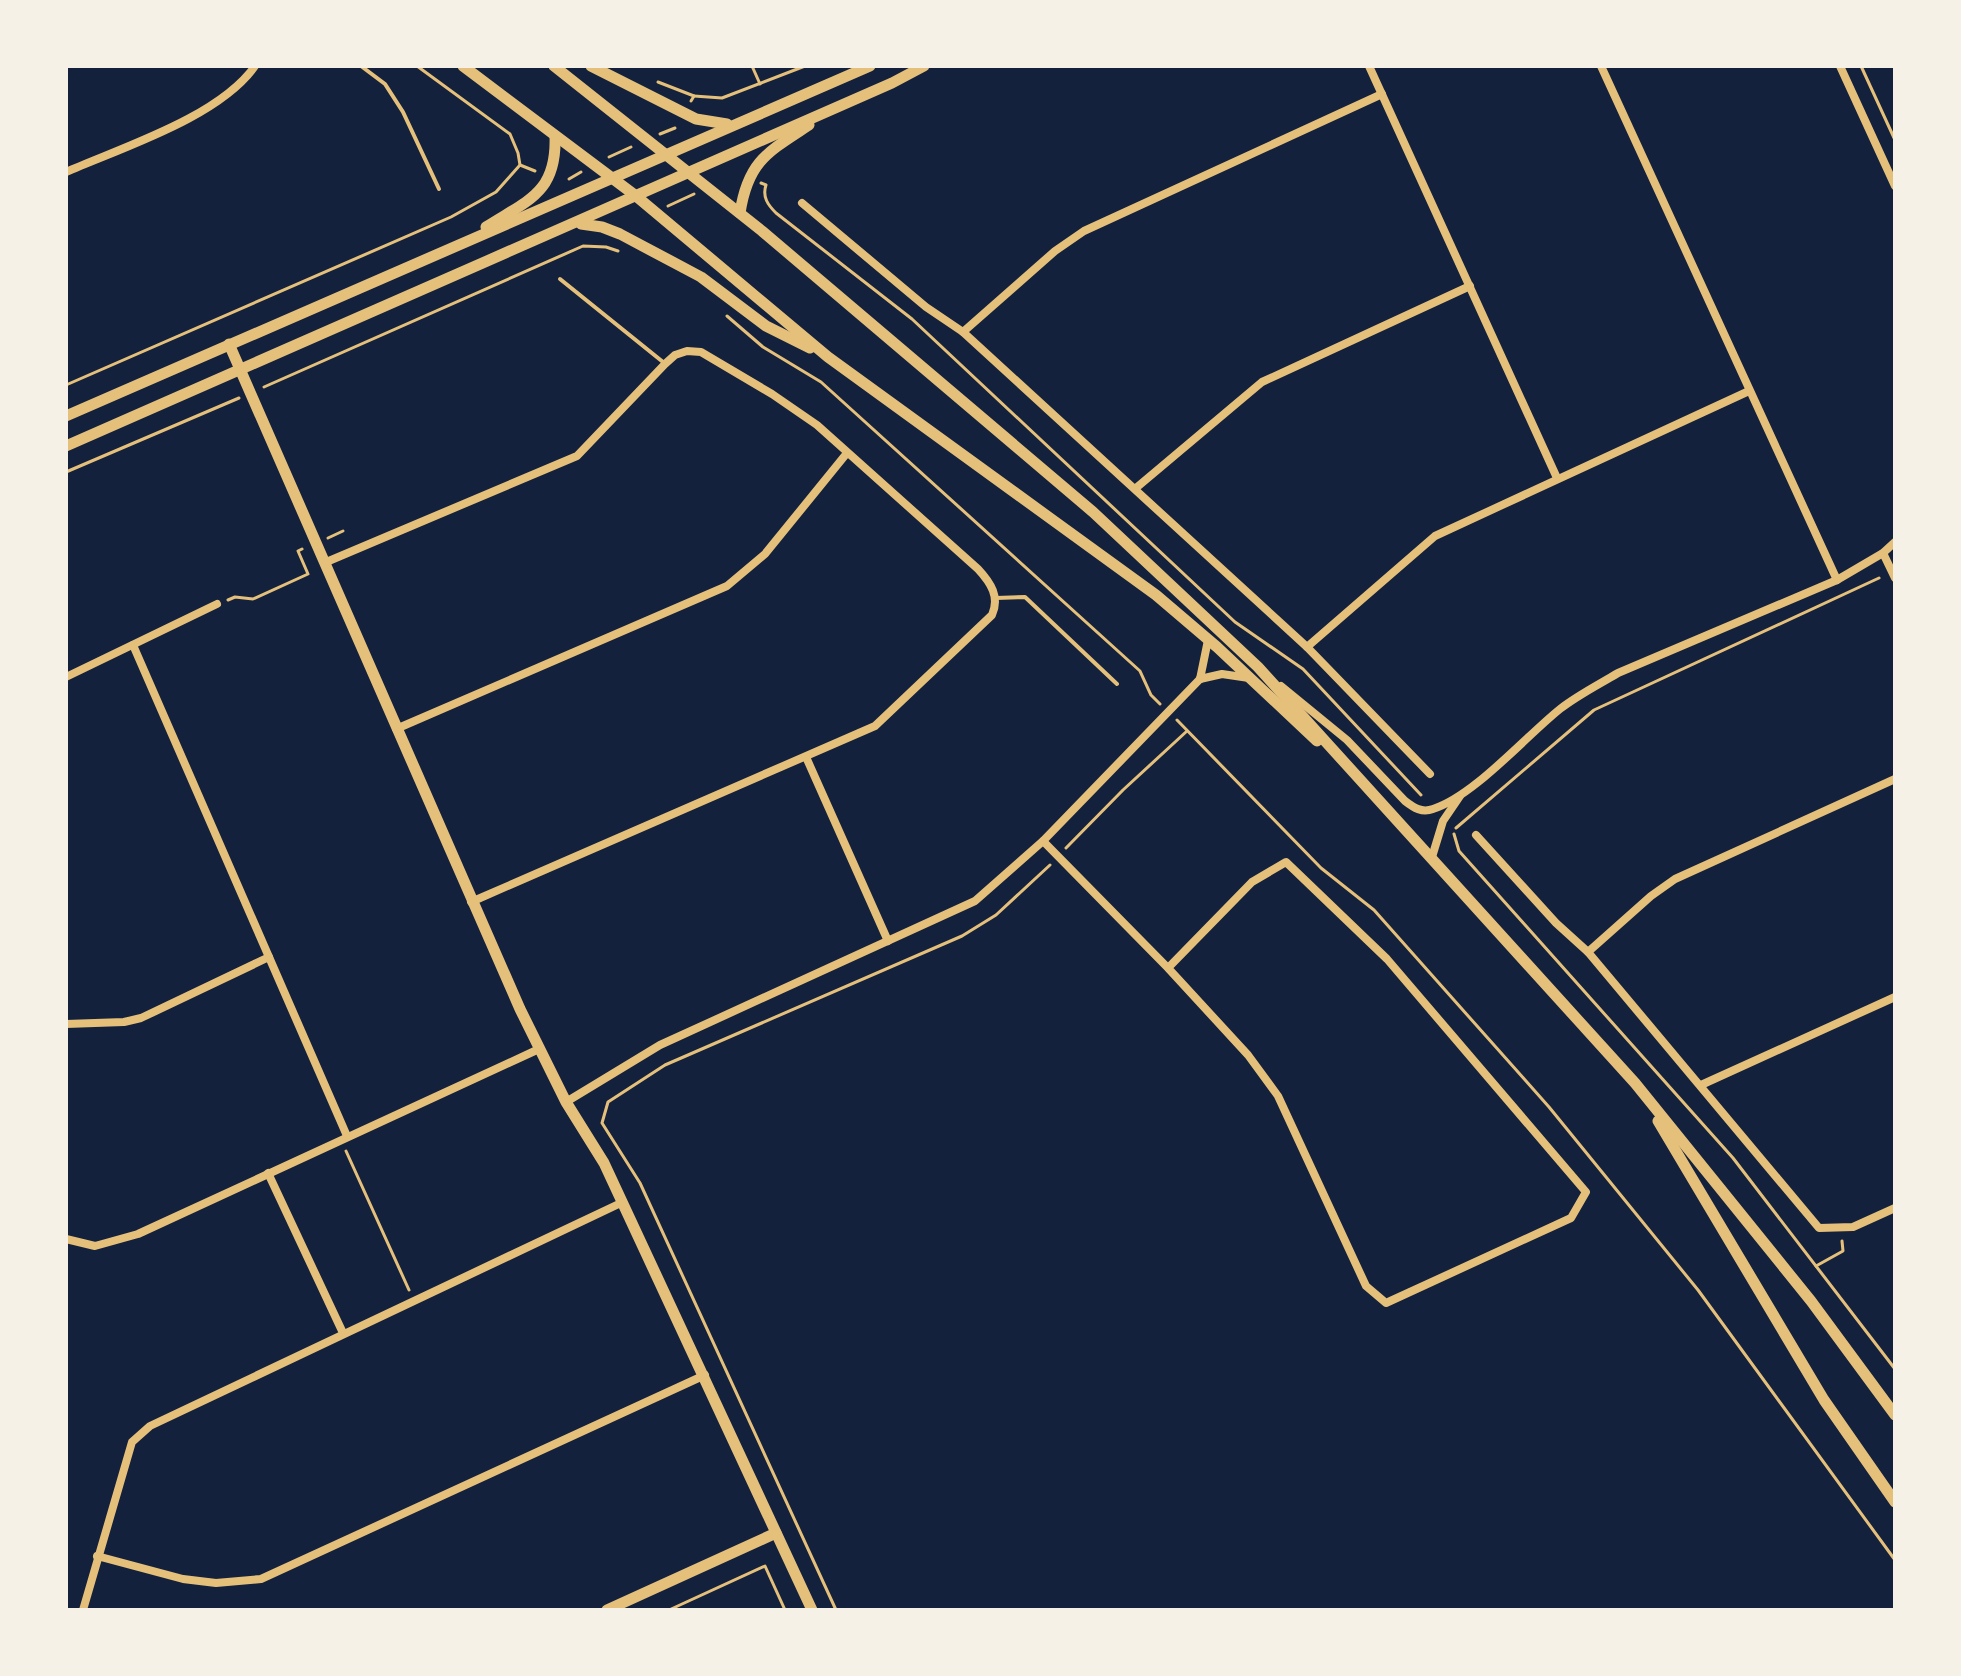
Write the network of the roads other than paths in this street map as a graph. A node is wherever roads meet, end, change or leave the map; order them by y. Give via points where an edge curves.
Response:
1 (255, 66) edge
2 (361, 66) edge
3 (463, 66) edge
4 (554, 66) edge
5 (591, 66) edge
6 (870, 66) edge
7 (924, 66) edge
8 (1369, 66) edge
9 (1601, 66) edge
10 (1840, 66) edge
11 (1382, 94) junction
12 (833, 109) junction
13 (735, 123) junction
14 (555, 136) junction
15 (664, 154) junction
16 (66, 172) edge
17 (689, 172) junction
18 (613, 178) junction
19 (1895, 186) edge
20 (439, 189) dead end
21 (636, 196) junction
22 (802, 203) dead end
23 (740, 213) junction
24 (576, 224) junction
25 (458, 244) junction
26 (560, 279) dead end
27 (1470, 286) junction
28 (963, 332) junction
29 (229, 344) junction
30 (828, 357) junction
31 (665, 364) junction
32 (240, 369) junction
33 (1749, 391) junction
34 (66, 416) edge
35 (66, 446) edge
36 (847, 453) junction
37 (1557, 478) junction
38 (1136, 488) junction
39 (1895, 542) edge
40 (1883, 553) junction
41 (324, 563) junction
42 (1894, 575) edge
43 (1837, 580) junction
44 (996, 598) junction
45 (217, 604) road end
46 (1208, 640) junction
47 (133, 645) junction
48 (1307, 647) junction
49 (1258, 667) junction
50 (66, 677) edge
51 (1249, 678) junction
52 (1200, 679) junction
53 (1117, 684) dead end
54 (396, 729) junction
55 (806, 757) junction
56 (1430, 774) dead end
57 (1895, 779) edge
58 (1362, 783) junction
59 (1461, 795) junction
60 (1476, 835) dead end
61 (1043, 841) junction
62 (1432, 857) junction
63 (471, 902) junction
64 (888, 941) junction
65 (1588, 952) junction
66 (269, 957) junction
67 (1168, 968) junction
68 (1895, 997) edge
69 (66, 1024) edge
70 (539, 1049) junction
71 (1635, 1083) junction
72 (1701, 1085) junction
73 (566, 1102) junction
74 (347, 1136) junction
75 (268, 1173) junction
76 (623, 1202) junction
77 (1895, 1208) edge
78 (66, 1239) edge
79 (343, 1333) junction
80 (705, 1375) junction
81 (1895, 1415) edge
82 (1895, 1502) edge
83 (776, 1533) junction
84 (97, 1556) junction
85 (83, 1610) edge
86 (607, 1610) edge
87 (812, 1610) edge

1 - 16 street via 212,106
2 - 20 lane via 385,84 403,112
3 - 14 street
4 - 15 street
5 - 13 street via 696,119
6 - 13 street
7 - 12 street
8 - 11 street
9 - 33 street
10 - 19 street
11 - 27 street
11 - 28 street via 1084,231
12 - 17 street
12 - 23 street via 767,153 749,176
13 - 15 street
14 - 18 street
14 - 25 street via 556,153 546,185
15 - 17 street
15 - 18 street
17 - 21 street
17 - 23 street
18 - 21 street
18 - 25 street
21 - 24 street
21 - 30 street
22 - 28 street
23 - 49 street via 1093,512
24 - 30 street via 620,234 701,277 766,326
24 - 32 street
25 - 29 street
26 - 31 lane
27 - 37 street
27 - 38 street via 1262,382
28 - 38 street
29 - 32 street
29 - 34 street
30 - 46 street via 1108,559
31 - 36 street via 675,355 701,352 817,425
31 - 41 street via 577,456
32 - 35 street
32 - 41 street
33 - 37 street
33 - 43 street
36 - 44 street via 978,569
36 - 54 street via 765,554 727,586
37 - 48 street via 1435,536
38 - 48 street
39 - 40 street
40 - 42 street
40 - 43 street
41 - 54 street
43 - 59 street via 1584,692
44 - 53 lane via 1025,597
44 - 55 street via 992,615 888,716
45 - 47 street
46 - 51 street
46 - 52 street
47 - 50 street
47 - 66 street
48 - 56 street
49 - 58 street
49 - 59 street via 1347,740 1416,809 1434,809
51 - 52 street via 1222,674
51 - 58 street
52 - 61 street
54 - 63 street
55 - 63 street
55 - 64 street
57 - 65 street via 1675,879
58 - 62 street
59 - 62 street via 1443,821
60 - 65 street
61 - 64 street via 975,901
61 - 67 street
62 - 71 street
63 - 70 street
64 - 73 street via 660,1045
65 - 72 street
66 - 69 street via 141,1018
66 - 74 street
67 - 67 street via 1278,1096 1366,1286 1386,1303 1571,1218 1586,1192 1387,959 1286,862 1252,882
68 - 72 street
70 - 73 street
70 - 74 street
71 - 81 street via 1811,1301
71 - 82 street via 1824,1400
72 - 77 street via 1819,1228 1853,1227
73 - 76 street
74 - 75 street
75 - 78 street via 138,1234 95,1246
75 - 79 street
76 - 79 street
76 - 80 street
79 - 84 street via 150,1426 132,1442
80 - 83 street
80 - 84 street via 261,1579 183,1579
83 - 86 street
83 - 87 street
84 - 85 street

